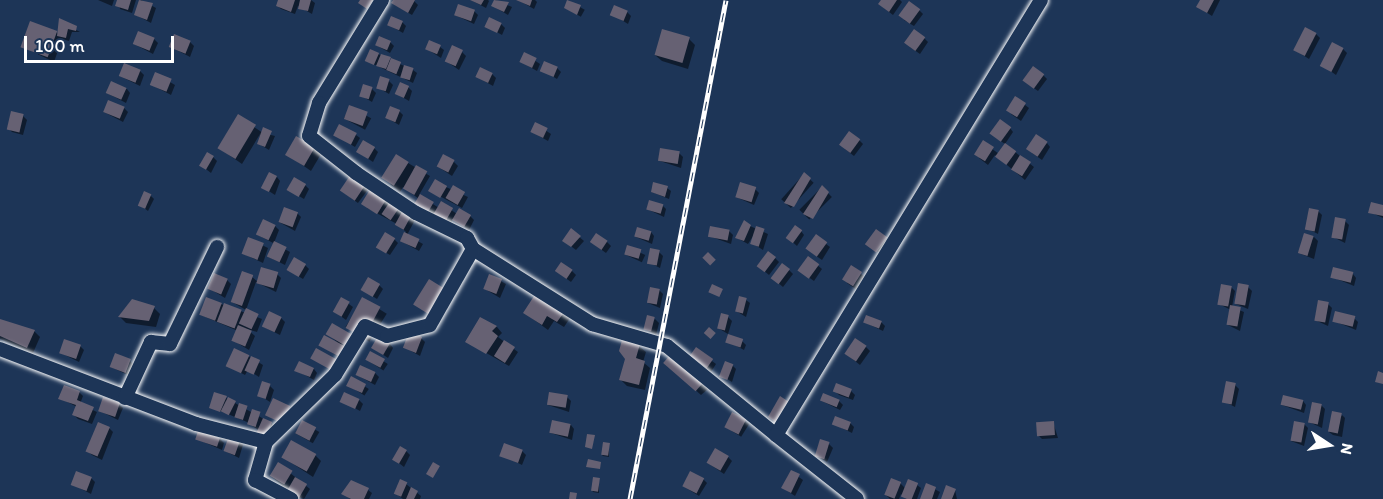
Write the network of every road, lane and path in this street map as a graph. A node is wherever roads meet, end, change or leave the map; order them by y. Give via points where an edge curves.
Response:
1 (382, 0) edge
2 (1041, 0) edge
3 (217, 247) dead end
4 (473, 249) junction
5 (0, 349) edge
6 (125, 398) junction
7 (776, 435) junction
8 (266, 442) junction
9 (291, 499) edge
10 (857, 499) edge

1 - 4 street via 319,103 309,136 417,213 467,238
2 - 7 street
3 - 6 street via 170,345 151,342
4 - 7 street via 592,324 667,346
4 - 8 street via 430,325 387,336 365,326 335,375
5 - 6 street
6 - 8 street via 196,424
7 - 10 street
8 - 9 street via 255,480

